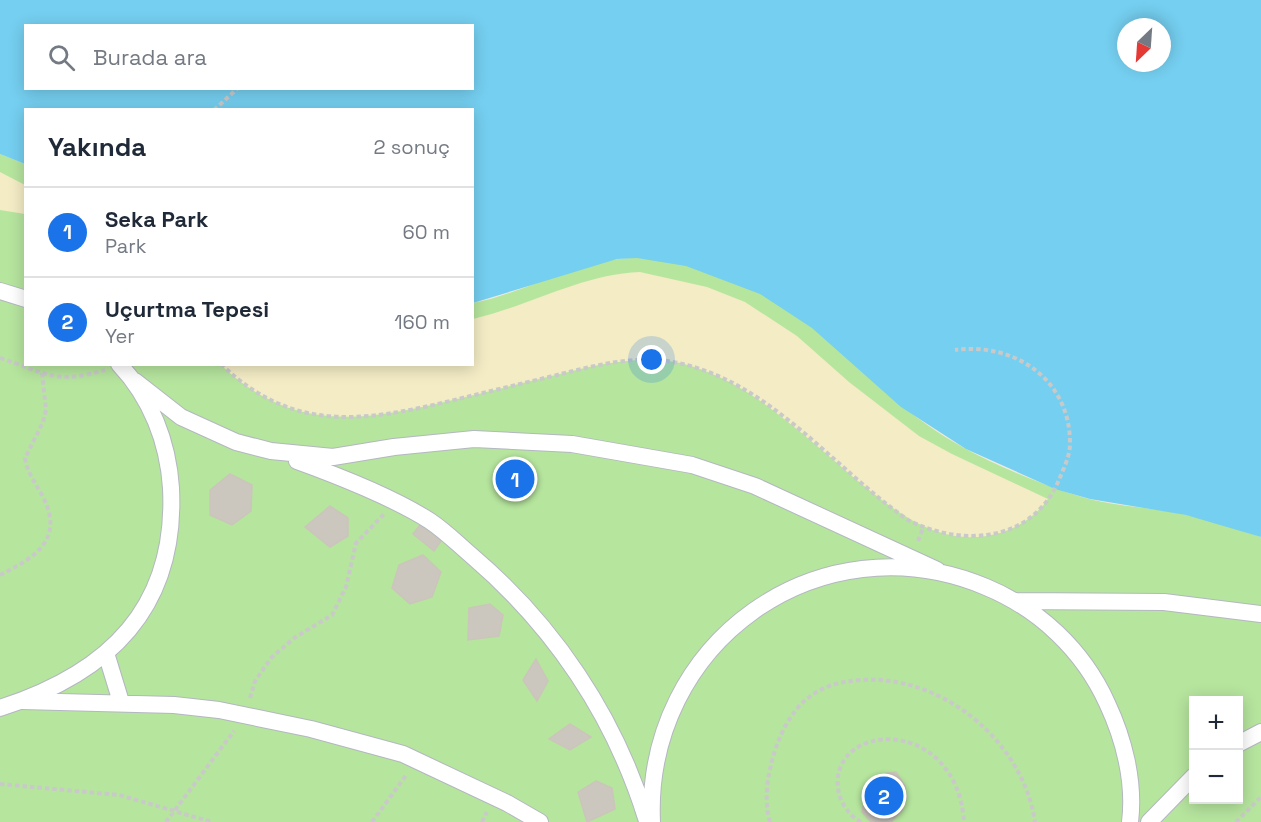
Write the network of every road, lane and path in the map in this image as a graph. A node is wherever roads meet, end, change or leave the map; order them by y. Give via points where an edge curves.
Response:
1 (236, 90) edge
2 (215, 108) edge
3 (0, 291) edge
4 (24, 298) edge
5 (955, 350) dead end
6 (0, 358) edge
7 (116, 366) edge
8 (121, 366) edge
9 (223, 366) edge
10 (42, 373) junction
11 (135, 381) junction
12 (271, 451) junction
13 (396, 504) junction
14 (937, 570) junction
15 (0, 575) edge
16 (1016, 601) junction
17 (1261, 614) edge
18 (106, 653) junction
19 (22, 701) junction
20 (121, 702) junction
21 (0, 708) edge
22 (245, 716) junction
23 (1261, 732) edge
24 (1243, 742) edge
25 (418, 760) junction
26 (1189, 781) edge
27 (0, 784) edge
28 (1261, 797) edge
29 (175, 809) junction
30 (166, 822) edge
31 (212, 822) edge
32 (372, 822) edge
33 (540, 822) edge
34 (650, 822) edge
35 (770, 822) edge
36 (861, 822) edge
37 (964, 822) edge
38 (1035, 822) edge
39 (1130, 822) edge
40 (1149, 822) edge
41 (1236, 822) edge

1 - 2 path
3 - 4 street
5 - 9 path via 998,350 1039,371 1059,400 1068,429 1066,464 1044,505 1014,527 992,536 956,537 908,520 762,402 709,373 675,362 647,360 593,366 398,413 358,417 322,416 284,406 253,391
6 - 10 path
7 - 10 path via 68,378
8 - 11 street
10 - 15 path via 46,410 25,458 49,510 50,530 38,552
11 - 12 street via 181,417 236,442
11 - 18 street via 156,420 170,468 171,534 166,562 155,588 140,614
12 - 13 street
12 - 14 street via 333,458 474,439 572,444 620,451 692,465 754,486
13 - 22 path via 356,543 346,587 332,615 294,638 261,670
13 - 34 street via 438,526 487,568 562,650 610,728
14 - 16 street
14 - 34 street via 871,567 818,577 759,606 725,633 690,675 659,743 652,776
16 - 17 street via 1164,602
16 - 39 street via 1078,655 1103,693 1127,761
18 - 19 street via 79,675
18 - 20 street
19 - 20 street
19 - 21 street
20 - 22 street
22 - 25 street via 357,740
22 - 29 path
23 - 24 street
25 - 32 path
25 - 33 street
26 - 40 street
27 - 29 path via 119,795
28 - 41 path
29 - 30 path
29 - 31 path
35 - 38 path via 766,799 769,772 780,735 794,710 829,686 886,679 920,686 970,716 996,741 1024,780
36 - 37 path via 840,798 839,773 856,748 891,738 916,745 941,761 957,787

